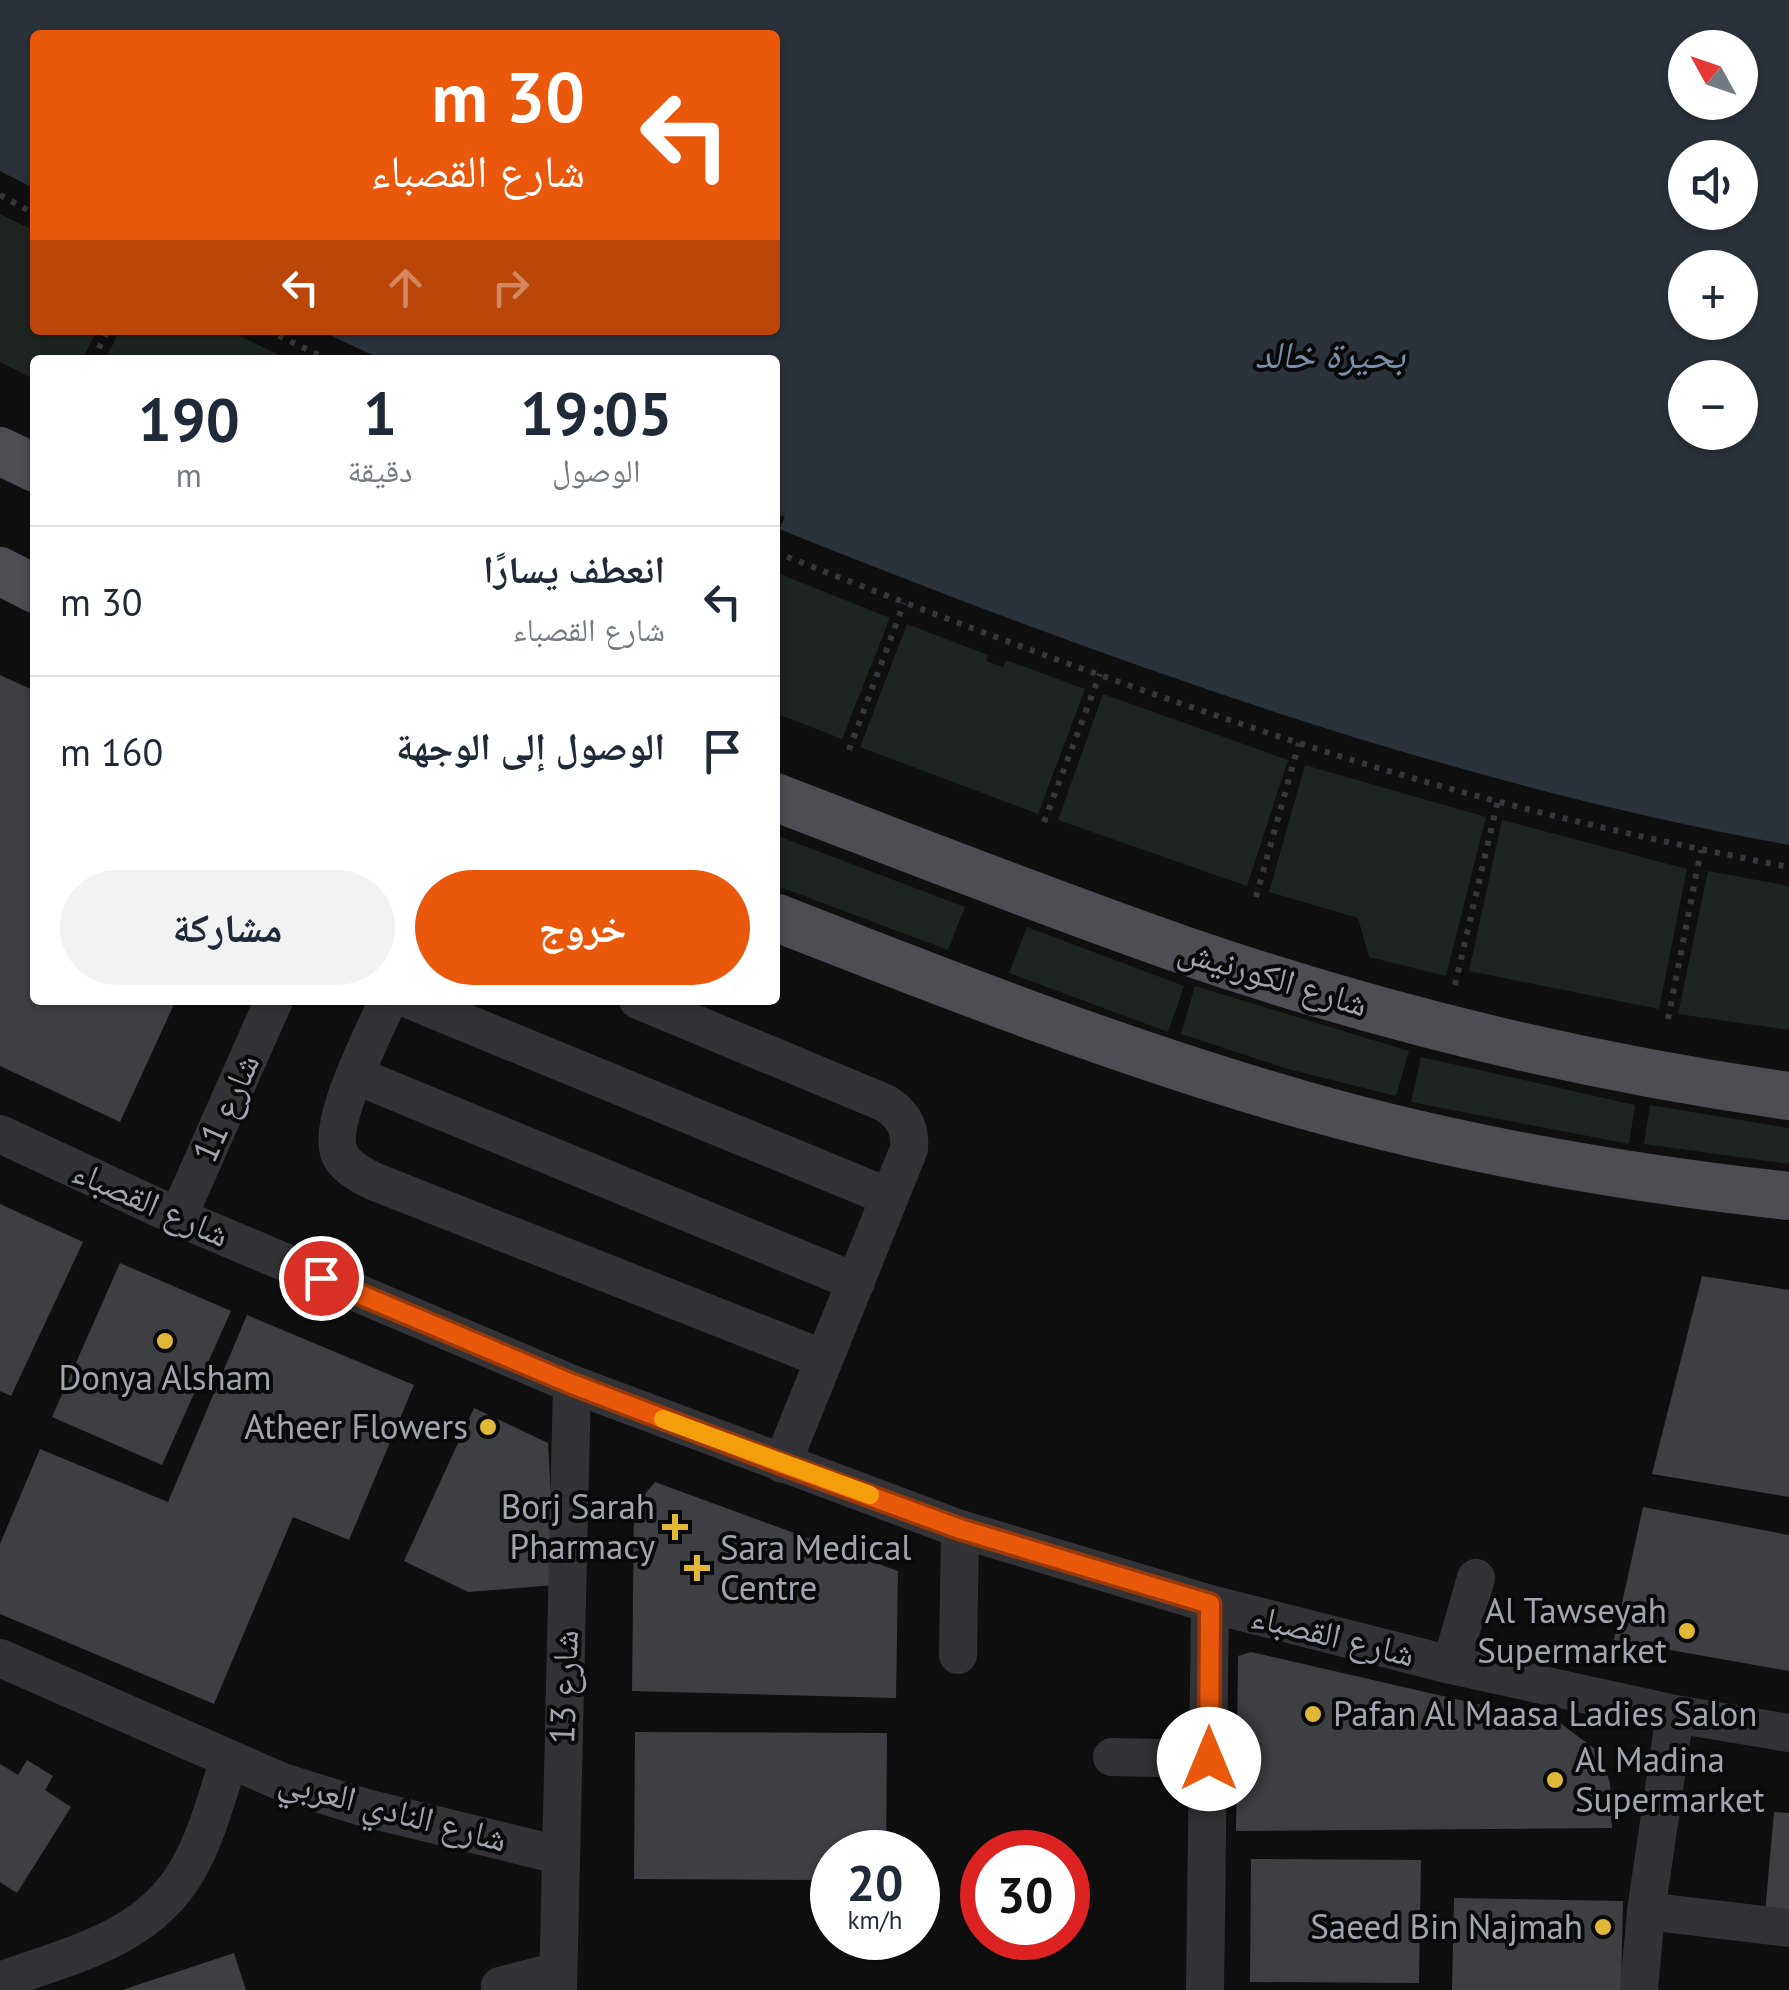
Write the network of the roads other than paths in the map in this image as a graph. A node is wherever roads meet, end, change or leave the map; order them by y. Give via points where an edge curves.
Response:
1 (0, 450) edge
2 (30, 465) edge
3 (0, 571) edge
4 (30, 586) edge
5 (780, 799) edge
6 (780, 919) edge
7 (272, 1005) edge
8 (386, 1005) edge
9 (422, 1005) edge
10 (650, 1005) edge
11 (357, 1076) junction
12 (1789, 1096) edge
13 (0, 1134) edge
14 (1789, 1196) edge
15 (889, 1197) junction
16 (178, 1217) junction
17 (856, 1282) junction
18 (824, 1359) junction
19 (572, 1384) junction
20 (782, 1464) junction
21 (960, 1529) junction
22 (1476, 1578) dead end
23 (1210, 1604) junction
24 (958, 1656) dead end
25 (0, 1658) edge
26 (1451, 1665) junction
27 (1675, 1714) junction
28 (1789, 1733) edge
29 (1112, 1757) dead end
30 (1209, 1759) junction
31 (229, 1760) junction
32 (560, 1855) junction
33 (1646, 1911) junction
34 (1789, 1928) edge
35 (0, 1980) edge
36 (558, 1980) edge
37 (500, 1986) dead end
38 (1204, 1990) edge
39 (1639, 1990) edge

1 - 2 main road
3 - 4 main road
5 - 12 main road, شارع الكورنيش via 1187,951 1319,992 1525,1048
6 - 14 main road via 1091,1037 1307,1106 1637,1177
7 - 16 street, شارع 11
8 - 11 street
9 - 15 street
10 - 15 street via 893,1108 910,1140
11 - 17 street
11 - 18 street via 339,1116 336,1143 360,1174
13 - 16 street, شارع القصباء
15 - 17 street
16 - 19 street, شارع القصباء
17 - 18 street
18 - 20 street
19 - 20 street, شارع القصباء
19 - 32 street, شارع 13
20 - 21 street, شارع القصباء
21 - 23 street, شارع القصباء
21 - 24 street
22 - 26 street
23 - 26 street, شارع القصباء
23 - 30 street
25 - 31 street, شارع النادي العربي
26 - 27 street, شارع القصباء
27 - 28 street, شارع القصباء
27 - 33 street
29 - 30 street
30 - 38 street
31 - 32 street, شارع النادي العربي via 352,1804
31 - 35 street via 190,1866 148,1919 108,1942
32 - 36 street, شارع 13
33 - 34 street
33 - 39 street
36 - 37 street

